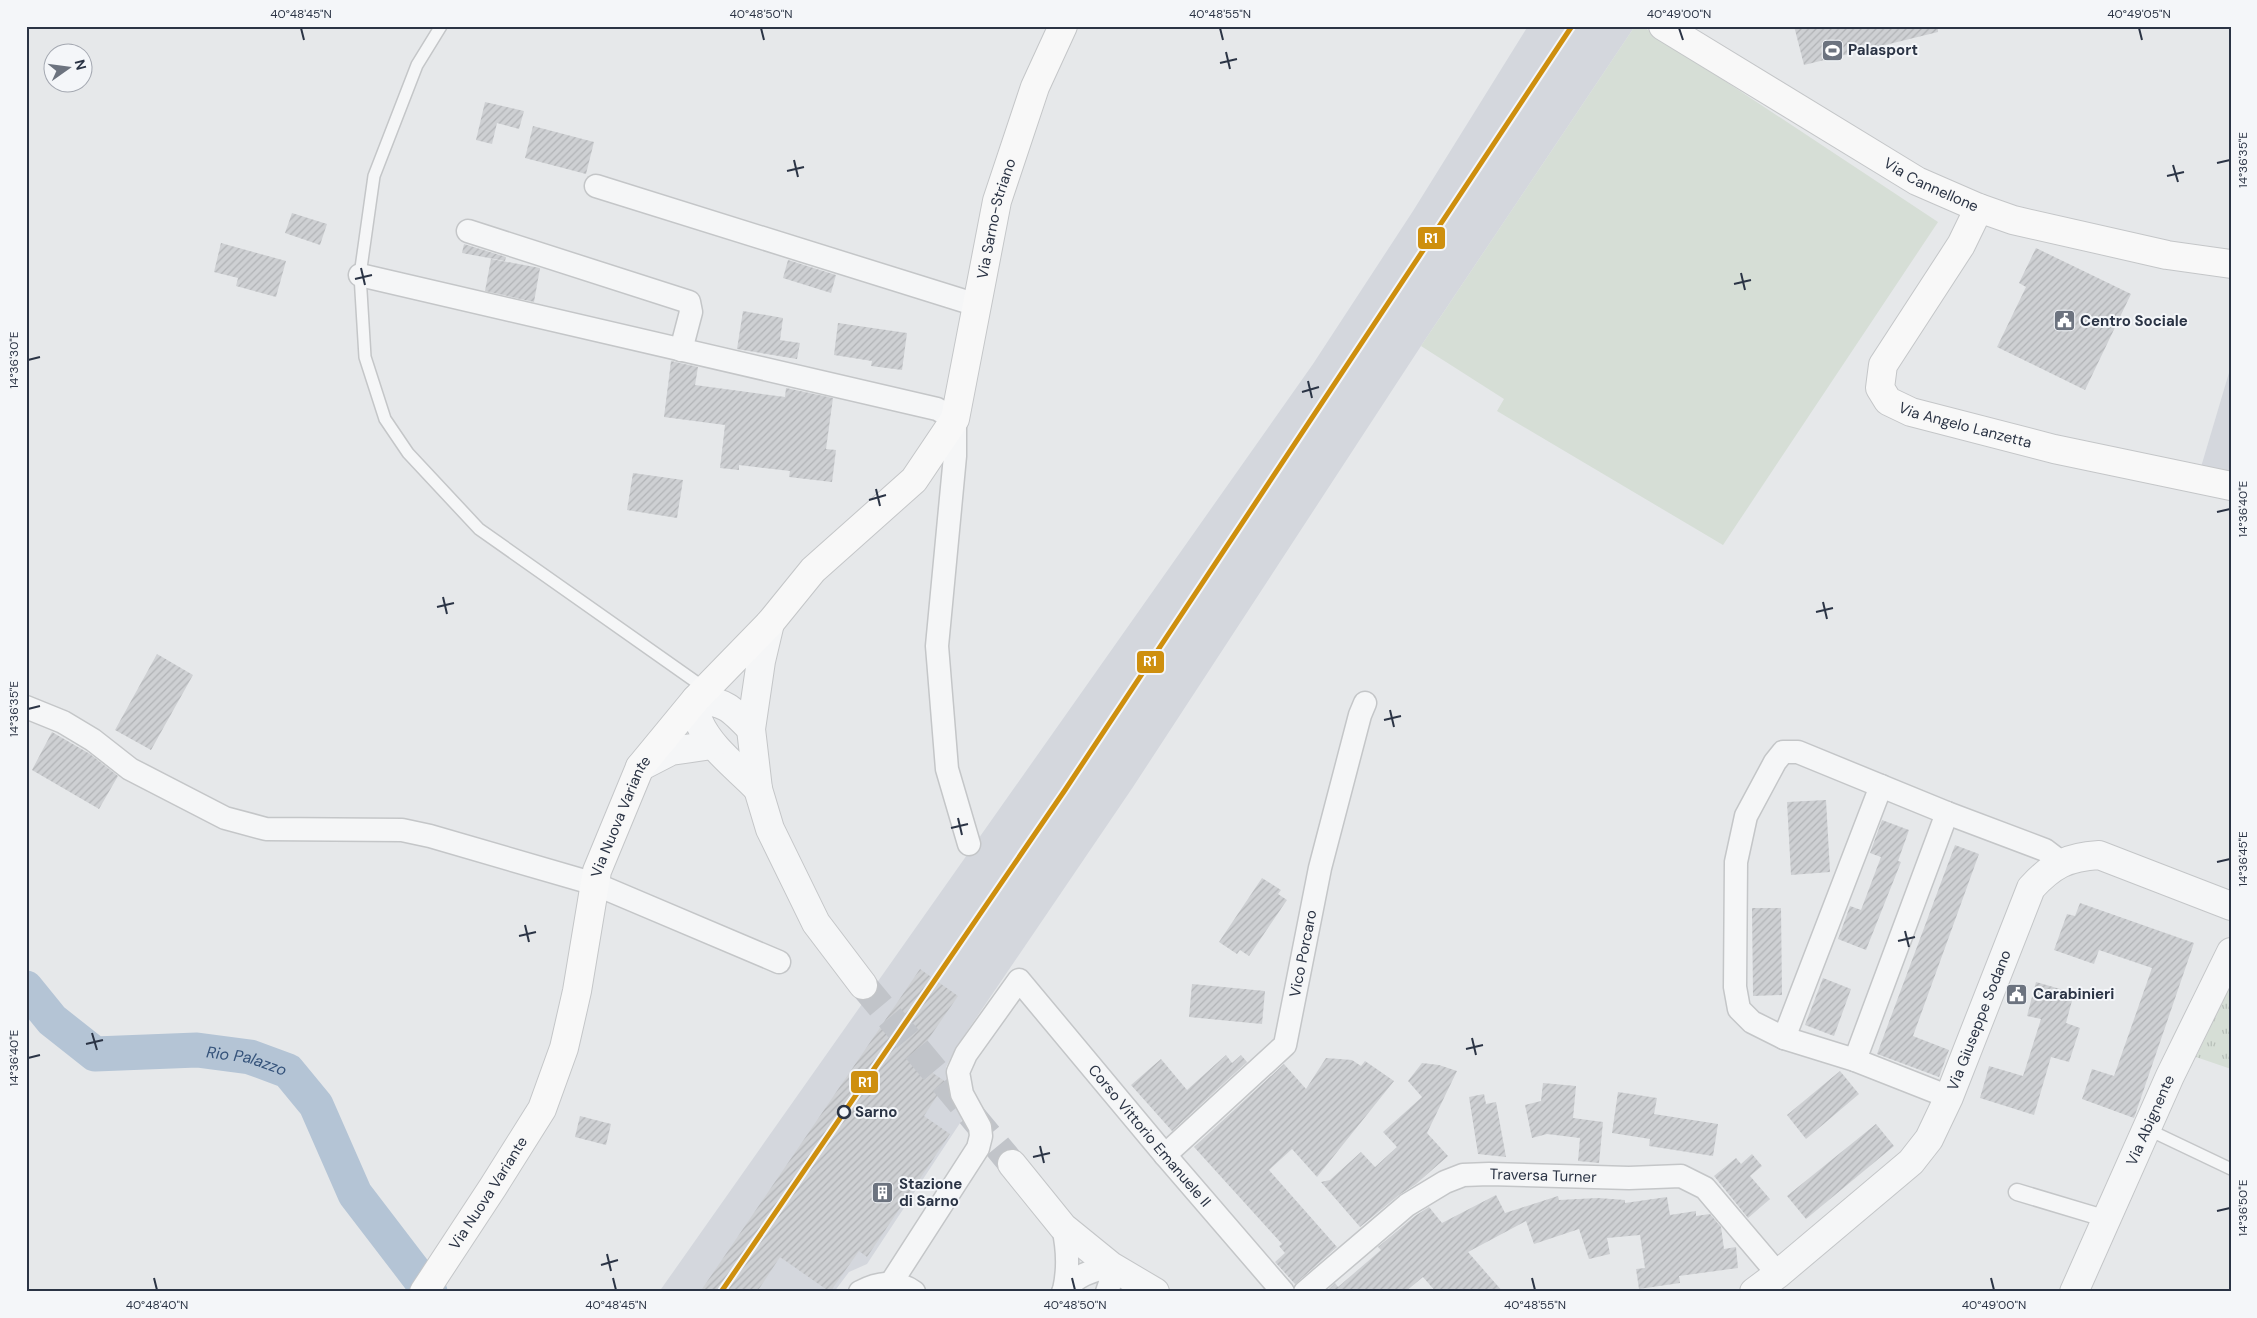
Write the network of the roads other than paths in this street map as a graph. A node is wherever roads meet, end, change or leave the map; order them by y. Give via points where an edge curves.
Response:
1 (441, 26) edge
2 (1062, 26) edge
3 (1667, 28) edge
4 (596, 186) dead end
5 (1979, 208) junction
6 (468, 231) dead end
7 (2231, 264) edge
8 (360, 275) junction
9 (977, 305) junction
10 (681, 350) junction
11 (955, 419) junction
12 (2231, 486) edge
13 (770, 623) junction
14 (701, 694) junction
15 (1365, 703) dead end
16 (26, 706) edge
17 (751, 729) junction
18 (712, 745) junction
19 (640, 767) junction
20 (1880, 786) junction
21 (758, 789) junction
22 (1947, 813) junction
23 (968, 844) dead end
24 (2062, 863) junction
25 (595, 884) junction
26 (2231, 906) edge
27 (2229, 960) edge
28 (779, 962) dead end
29 (863, 985) tunnel mouth
30 (1784, 1038) junction
31 (1855, 1060) junction
32 (1949, 1097) junction
33 (2147, 1129) junction
34 (1165, 1155) junction
35 (1012, 1164) tunnel mouth
36 (2231, 1169) edge
37 (2017, 1192) dead end
38 (2107, 1218) junction
39 (1063, 1227) junction
40 (1778, 1274) junction
41 (1109, 1279) edge
42 (891, 1283) junction
43 (1064, 1291) edge
44 (424, 1292) edge
45 (860, 1292) edge
46 (914, 1292) edge
47 (1154, 1292) edge
48 (1282, 1292) edge
49 (1304, 1292) edge
50 (1754, 1292) edge
51 (2074, 1292) edge

1 - 8 lane via 417,65 374,176
2 - 9 main road, Via Sarno-Striano via 1035,87 997,201
3 - 5 main road, Via Cannellone via 1917,181
4 - 9 street
5 - 7 main road, Via Cannellone via 2013,220 2167,255
5 - 12 main road, Via Angelo Lanzetta via 1961,244 1883,365 1880,388 1888,401 1911,412 2054,448
6 - 10 street via 689,302 691,312
8 - 10 street
8 - 14 lane via 365,357 386,419 408,453 479,530
9 - 11 main road, Via Sarno-Striano
10 - 11 street via 937,409
11 - 13 main road, Via Nuova Variante via 914,480 813,570
11 - 23 street via 955,456 937,646 947,769
13 - 14 main road, Via Nuova Variante
13 - 17 street
14 - 17 street via 731,708
14 - 18 street via 698,721
14 - 19 main road, Via Nuova Variante
15 - 34 street, Vico Porcaro via 1320,868 1285,1045
16 - 25 street via 63,722 130,769 225,818 266,830 402,830
17 - 21 street
18 - 19 street via 670,751
18 - 21 street
19 - 25 main road, Via Nuova Variante via 597,871
20 - 22 street
20 - 30 street
20 - 30 street via 1798,752 1783,752 1746,816 1736,862 1735,987 1739,1009 1752,1022
21 - 29 street via 770,829 816,923
22 - 24 street via 2045,850
22 - 31 street
24 - 26 street, Via Giuseppe Sodano via 2077,856 2099,855
24 - 32 street, Via Giuseppe Sodano via 2044,874 2031,888
25 - 28 street
25 - 44 main road, Via Nuova Variante via 564,1048 542,1109
27 - 33 street, Via Abignente
30 - 31 street
31 - 32 street
32 - 40 street, Via Giuseppe Sodano via 1929,1139 1911,1162
33 - 36 lane
33 - 38 street, Via Abignente
34 - 42 street, Corso Vittorio Emanuele II via 1019,980 966,1054 958,1072 962,1094 980,1127 978,1148
34 - 48 street, Corso Vittorio Emanuele II
35 - 39 street
37 - 38 street
38 - 51 street, Via Abignente
39 - 41 street
39 - 43 street via 1068,1249
40 - 49 street, Traversa Turner via 1705,1188 1680,1176 1629,1178 1480,1174 1463,1175 1407,1205
40 - 50 street, Via Giuseppe Sodano
41 - 43 street via 1086,1272 1074,1279
41 - 47 street
42 - 45 street via 880,1283
42 - 46 street

